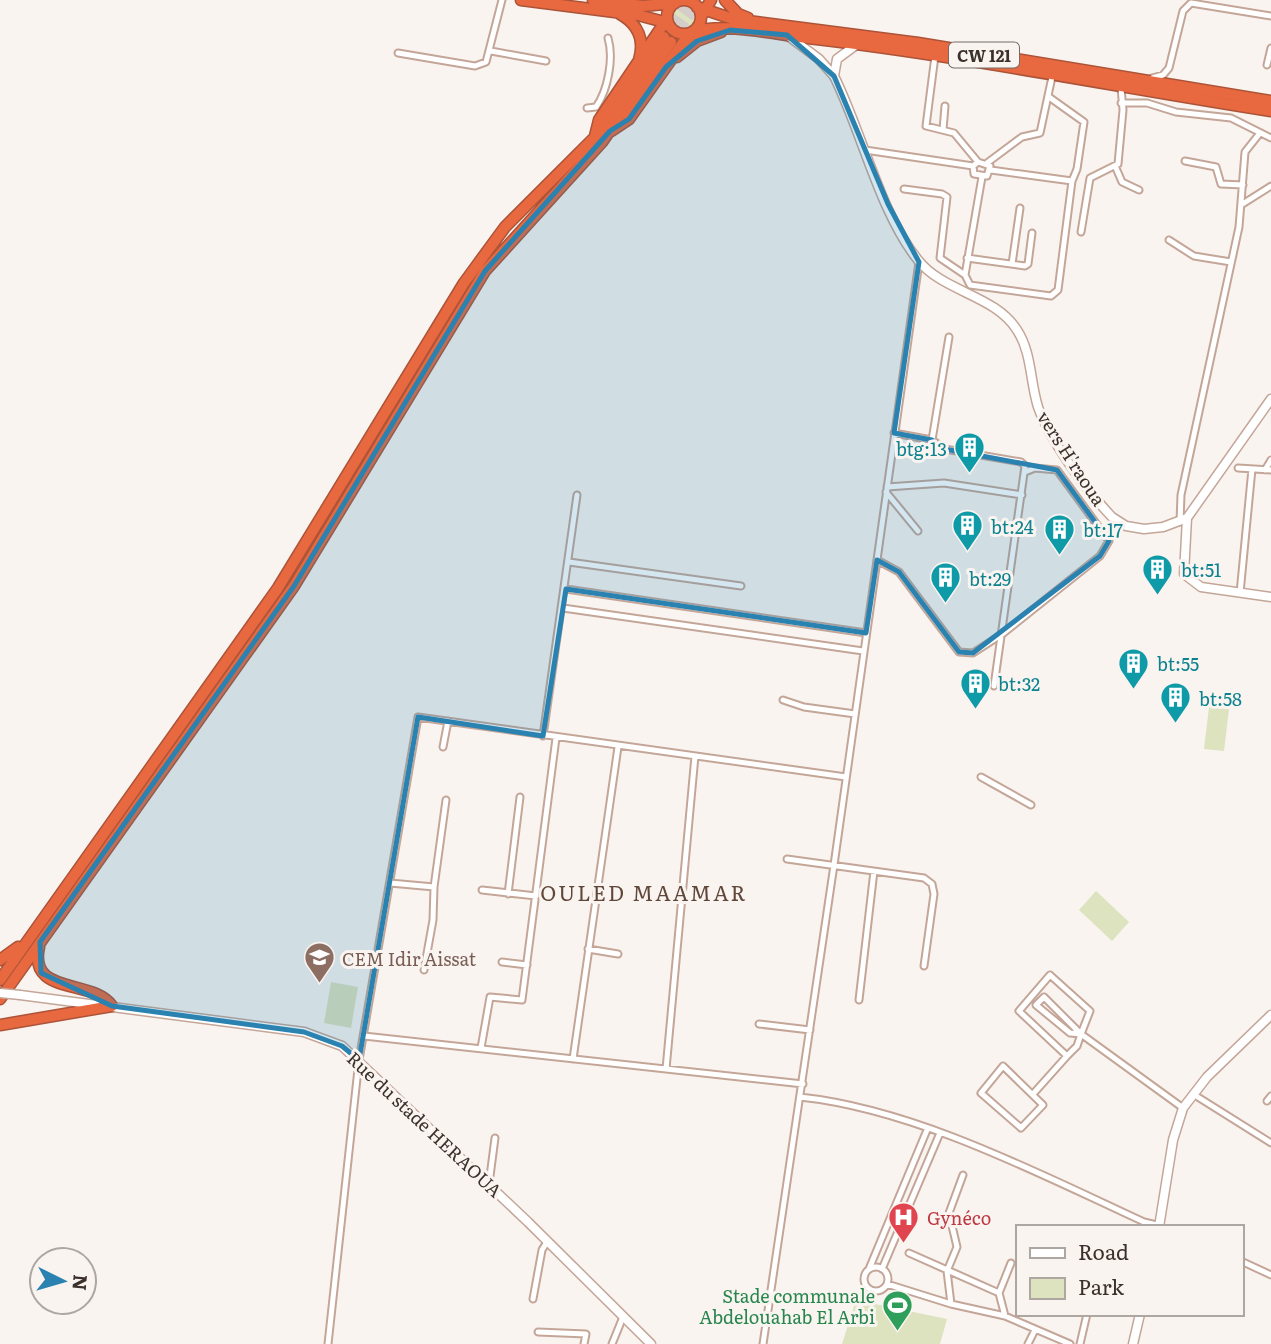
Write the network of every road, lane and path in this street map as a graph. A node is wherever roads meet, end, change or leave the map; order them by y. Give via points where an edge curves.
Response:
1 (502, 0) edge
2 (521, 0) edge
3 (593, 0) edge
4 (631, 0) edge
5 (639, 0) edge
6 (711, 0) edge
7 (725, 0) edge
8 (679, 1) edge
9 (616, 5) edge
10 (700, 12) junction
11 (1271, 16) edge
12 (667, 21) junction
13 (758, 22) junction
14 (730, 30) junction
15 (691, 32) junction
16 (788, 35) junction
17 (608, 38) dead end
18 (860, 44) junction
19 (1271, 48) edge
20 (491, 51) junction
21 (398, 53) dead end
22 (935, 56) junction
23 (546, 61) dead end
24 (638, 63) junction
25 (1267, 65) dead end
26 (666, 67) junction
27 (834, 76) junction
28 (1052, 76) junction
29 (1145, 79) junction
30 (1121, 88) junction
31 (604, 92) junction
32 (1049, 97) junction
33 (614, 98) junction
34 (1271, 101) edge
35 (1121, 103) junction
36 (945, 106) dead end
37 (587, 108) dead end
38 (1271, 111) edge
39 (943, 130) junction
40 (610, 131) junction
41 (1260, 133) junction
42 (595, 137) junction
43 (1271, 138) edge
44 (865, 150) junction
45 (1185, 160) dead end
46 (987, 163) junction
47 (976, 164) junction
48 (1116, 168) junction
49 (991, 170) junction
50 (982, 177) junction
51 (1072, 181) junction
52 (1243, 185) junction
53 (1271, 186) edge
54 (904, 189) dead end
55 (1139, 190) dead end
56 (1241, 205) junction
57 (1020, 208) dead end
58 (1081, 232) dead end
59 (1032, 233) dead end
60 (1169, 240) dead end
61 (967, 258) junction
62 (919, 262) junction
63 (1231, 262) junction
64 (1012, 264) junction
65 (965, 275) junction
66 (949, 337) dead end
67 (1271, 399) edge
68 (894, 433) junction
69 (932, 440) junction
70 (1271, 460) edge
71 (1238, 468) dead end
72 (1252, 469) junction
73 (1268, 470) edge
74 (1025, 472) junction
75 (887, 490) junction
76 (577, 495) dead end
77 (1022, 495) junction
78 (1183, 520) junction
79 (918, 531) dead end
80 (877, 560) junction
81 (569, 562) junction
82 (741, 586) dead end
83 (566, 589) junction
84 (1240, 593) junction
85 (1271, 597) edge
86 (563, 608) junction
87 (866, 633) junction
88 (1001, 635) junction
89 (863, 651) junction
90 (994, 686) dead end
91 (783, 700) dead end
92 (855, 714) junction
93 (448, 721) junction
94 (543, 736) junction
95 (556, 738) junction
96 (443, 747) dead end
97 (618, 747) junction
98 (695, 756) junction
99 (846, 777) junction
100 (981, 777) dead end
101 (520, 797) dead end
102 (446, 800) dead end
103 (1031, 805) dead end
104 (787, 859) dead end
105 (834, 865) junction
106 (874, 871) junction
107 (390, 883) junction
108 (434, 887) junction
109 (482, 890) dead end
110 (508, 894) junction
111 (536, 896) junction
112 (29, 938) junction
113 (40, 942) junction
114 (588, 949) junction
115 (618, 954) dead end
116 (0, 960) edge
117 (502, 962) dead end
118 (527, 965) junction
119 (924, 966) dead end
120 (424, 970) dead end
121 (0, 980) edge
122 (0, 993) edge
123 (0, 999) edge
124 (859, 1000) dead end
125 (112, 1006) junction
126 (1271, 1015) edge
127 (759, 1024) dead end
128 (0, 1025) edge
129 (810, 1030) junction
130 (1081, 1034) junction
131 (364, 1036) junction
132 (481, 1048) junction
133 (1067, 1056) junction
134 (573, 1059) junction
135 (359, 1060) junction
136 (666, 1069) junction
137 (803, 1084) junction
138 (1033, 1094) junction
139 (1192, 1094) junction
140 (800, 1097) junction
141 (1183, 1108) junction
142 (928, 1130) junction
143 (940, 1133) junction
144 (495, 1138) dead end
145 (1271, 1143) edge
146 (963, 1175) dead end
147 (489, 1184) junction
148 (1155, 1225) edge
149 (1160, 1225) edge
150 (547, 1242) junction
151 (909, 1253) dead end
152 (1243, 1262) edge
153 (1012, 1263) dead end
154 (869, 1269) junction
155 (882, 1269) junction
156 (947, 1271) junction
157 (1271, 1275) edge
158 (887, 1284) junction
159 (999, 1293) junction
160 (533, 1299) dead end
161 (951, 1304) junction
162 (1005, 1316) junction
163 (1087, 1316) edge
164 (1140, 1316) edge
165 (623, 1317) junction
166 (1035, 1330) junction
167 (538, 1332) dead end
168 (328, 1344) edge
169 (584, 1344) edge
170 (612, 1344) edge
171 (651, 1344) edge
172 (763, 1344) edge
173 (1028, 1344) edge
174 (1070, 1344) edge
175 (1080, 1344) edge
176 (1133, 1344) edge

1 - 20 street
2 - 9 highway
3 - 9 highway
4 - 5 highway
6 - 10 highway
7 - 13 highway via 738,14
8 - 9 highway
8 - 10 highway via 690,2
8 - 12 highway via 669,9
9 - 12 highway
9 - 24 highway via 641,41
10 - 13 highway, CW 121
10 - 15 highway
11 - 29 street via 1191,3 1183,11 1169,68 1163,75
12 - 15 highway via 675,32
12 - 24 highway
13 - 29 highway, CW 121
14 - 15 highway
14 - 16 highway
14 - 26 highway via 696,41
15 - 26 highway
16 - 18 highway
16 - 27 street
17 - 31 street
18 - 22 highway
18 - 27 street via 841,54
19 - 25 street
20 - 21 street via 486,62 475,66
20 - 23 street
22 - 28 highway
22 - 39 street via 925,123
24 - 33 highway
26 - 40 highway via 629,119
27 - 44 street
28 - 30 highway
28 - 32 street
29 - 34 highway, CW 121
30 - 35 street
30 - 38 highway
31 - 33 street
31 - 37 street via 596,107
32 - 46 street via 1040,133 1022,137
32 - 51 street via 1084,122
33 - 42 highway via 597,124
35 - 41 street via 1220,115
35 - 48 street
36 - 39 street
39 - 47 street via 954,133
40 - 42 highway via 668,39
40 - 113 highway via 485,271 293,586
41 - 43 street
41 - 52 street via 1245,152
42 - 112 highway via 484,255 278,588
44 - 47 street
44 - 62 street
45 - 52 street via 1217,168 1221,184
46 - 47 street
46 - 49 street
47 - 50 street via 974,173
48 - 55 street via 1122,182
48 - 58 street via 1090,178
49 - 50 street
49 - 51 street
50 - 61 street
51 - 65 street via 1058,290 1051,296 970,285
52 - 56 street
53 - 56 street
54 - 65 street via 947,197 940,258
56 - 63 street
57 - 64 street
59 - 64 street via 1028,264
60 - 63 street via 1194,256
61 - 64 street
61 - 65 street
62 - 68 street
62 - 78 street, vers H'raoua via 999,311 1016,328 1044,420 1112,517 1126,526 1144,529
63 - 78 street via 1181,495
66 - 69 street
67 - 78 street
68 - 69 street
68 - 75 street
69 - 74 street via 945,449 1021,462
70 - 73 street
71 - 72 street
72 - 73 street
72 - 84 street
74 - 77 street
74 - 88 street via 1056,470 1109,541 1101,556
75 - 77 street via 943,483
75 - 79 street
75 - 80 street
76 - 81 street
77 - 88 street
78 - 84 street via 1184,574 1201,587
80 - 87 street
80 - 88 street via 899,572 959,652 973,653
81 - 82 street
81 - 83 street
83 - 86 street
83 - 87 street
84 - 85 street
86 - 89 street
86 - 94 street
87 - 89 street
88 - 90 street
89 - 92 street
91 - 92 street
92 - 99 street
93 - 94 street
93 - 96 street
93 - 107 street via 418,717
94 - 95 street
95 - 97 street
95 - 111 street
97 - 98 street
97 - 114 street
98 - 99 street
98 - 136 street
99 - 105 street
100 - 103 street
101 - 110 street
102 - 108 street
104 - 105 street
105 - 106 street
105 - 129 street
106 - 119 street via 924,878 932,884
106 - 124 street
107 - 108 street
107 - 131 street
108 - 120 street
109 - 110 street
110 - 111 street
111 - 118 street
112 - 116 highway
112 - 121 highway
113 - 123 highway
113 - 125 highway via 37,959 46,977 99,995
114 - 115 street
114 - 134 street
117 - 118 street
118 - 132 street via 522,1000 490,997
122 - 125 street, Rue du stade HERAOUA, bridge
125 - 128 highway
125 - 135 street, Rue du stade HERAOUA via 304,1032 342,1046
126 - 139 street
127 - 129 street
129 - 137 street
130 - 130 street via 1044,997 1036,1005 1070,1033
130 - 133 street
130 - 133 street via 1090,1011 1050,975 1019,1011
130 - 141 street
131 - 132 street
131 - 135 street
132 - 134 street
133 - 138 street
134 - 136 street
135 - 147 street, Rue du stade HERAOUA
135 - 168 street
136 - 137 street
137 - 140 street
138 - 138 street via 1043,1106 1020,1128 980,1091 1003,1066
139 - 141 street
139 - 145 street
140 - 142 street via 856,1106
140 - 172 street
141 - 149 street via 1173,1140
142 - 143 street
142 - 154 street
143 - 148 street
143 - 155 street
144 - 147 street
146 - 156 street via 949,1213 957,1247
147 - 150 street, Rue du stade HERAOUA
150 - 160 street via 541,1250
150 - 165 street, Rue du stade HERAOUA
151 - 156 street
152 - 157 street
153 - 159 street
154 - 155 street
154 - 158 street via 864,1278 867,1287 876,1291
155 - 158 street
156 - 159 street
156 - 161 street
158 - 161 street
159 - 162 street
161 - 162 street
162 - 166 street
163 - 175 street
164 - 176 street
165 - 170 street
165 - 171 street, Rue du stade HERAOUA
166 - 173 street
166 - 174 street
167 - 169 street via 586,1334

